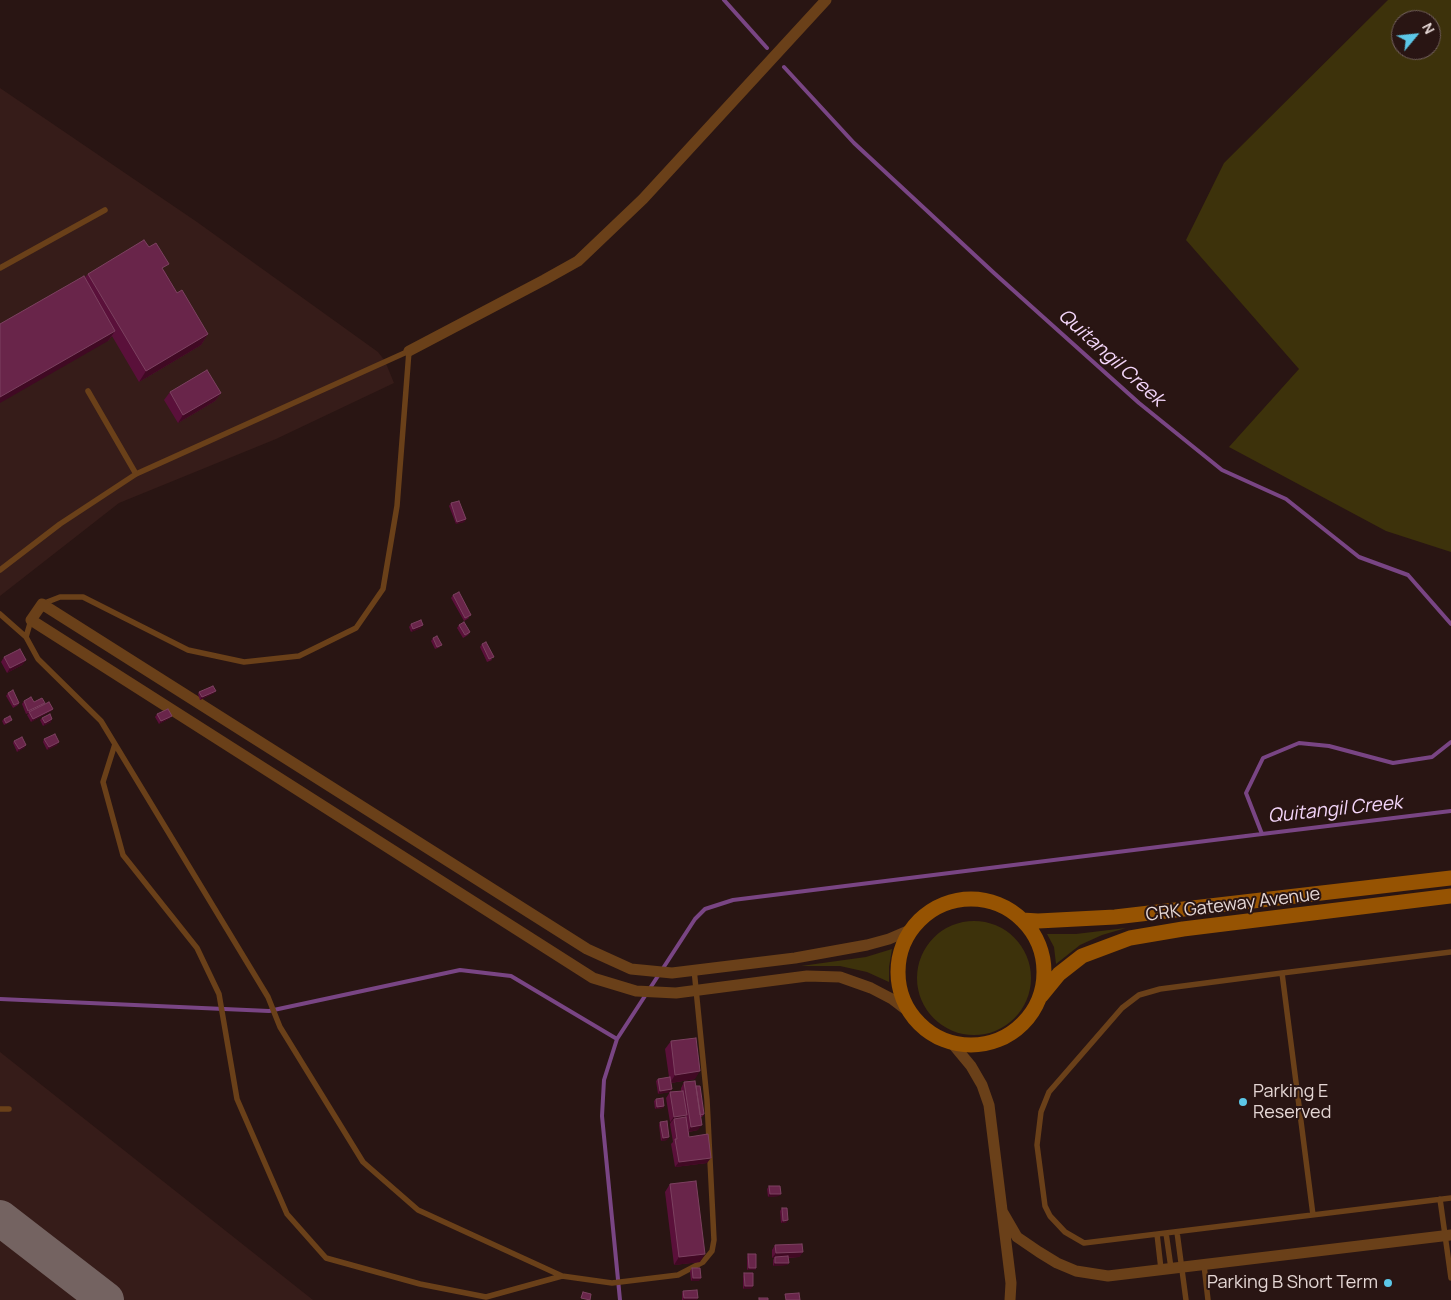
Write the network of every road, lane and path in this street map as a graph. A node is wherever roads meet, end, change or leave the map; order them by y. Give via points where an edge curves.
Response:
1 (826, 0) edge
2 (105, 210) dead end
3 (0, 268) edge
4 (409, 351) junction
5 (88, 391) dead end
6 (136, 474) junction
7 (0, 570) edge
8 (42, 604) junction
9 (0, 614) edge
10 (31, 620) junction
11 (26, 637) junction
12 (115, 744) junction
13 (1451, 878) edge
14 (1451, 896) edge
15 (1022, 920) junction
16 (910, 930) junction
17 (1451, 952) edge
18 (694, 970) junction
19 (1282, 973) junction
20 (696, 990) junction
21 (1040, 997) junction
22 (910, 1012) junction
23 (951, 1042) junction
24 (0, 1109) edge
25 (9, 1109) dead end
26 (1451, 1198) edge
27 (1440, 1199) junction
28 (1002, 1211) junction
29 (1313, 1215) junction
30 (1177, 1232) junction
31 (1166, 1233) junction
32 (1157, 1234) junction
33 (1448, 1235) edge
34 (1204, 1265) junction
35 (1171, 1269) junction
36 (562, 1276) junction
37 (1451, 1278) edge
38 (1011, 1283) junction
39 (1010, 1300) edge
40 (1016, 1300) edge
41 (1186, 1300) edge
42 (1208, 1300) edge

1 - 4 street via 643,199 578,261
2 - 3 lane
4 - 6 lane
4 - 8 lane via 397,506 383,589 356,628 299,656 244,662 188,650 83,597 60,597
5 - 6 lane
6 - 7 lane via 60,524
8 - 10 street
8 - 18 street via 587,949 631,970 672,973
9 - 11 lane
10 - 11 lane
10 - 20 street via 593,978 636,991 676,993
11 - 12 lane via 38,659 101,721
12 - 36 lane via 268,997 280,1027 364,1162 418,1210
12 - 36 lane via 103,782 123,855 197,948 219,994 236,1100 286,1214 326,1258 420,1284 486,1297
13 - 15 main road, CRK Gateway Avenue via 1115,917
14 - 21 main road, CRK Gateway Avenue via 1130,938 1082,956 1059,974
15 - 16 main road via 1005,907 991,902 963,899 943,904 924,915
15 - 21 main road via 1035,936 1042,956 1044,976
16 - 18 street via 889,939 836,952
16 - 22 main road via 901,950 898,971 900,992
17 - 19 lane
18 - 20 lane
19 - 29 lane
19 - 32 lane via 1160,989 1140,995 1122,1008 1049,1092 1041,1112 1037,1145 1045,1206 1050,1216 1065,1232 1084,1243
20 - 22 street via 807,976 840,977 871,988
20 - 36 lane via 707,1100 712,1251 703,1262 678,1275 612,1283
21 - 23 main road via 1029,1016 1014,1031 1001,1038 973,1045
22 - 23 main road via 935,1036
23 - 28 street via 971,1066 989,1105
24 - 25 lane
26 - 27 lane
27 - 29 lane
27 - 33 lane
28 - 35 street via 1017,1236 1057,1263 1076,1271 1108,1276
28 - 38 street
29 - 30 lane
30 - 31 lane
30 - 35 lane
31 - 32 lane
31 - 35 lane
32 - 35 lane
33 - 34 street
33 - 37 lane
34 - 35 street
34 - 42 lane
35 - 41 lane
38 - 39 street
38 - 40 street

